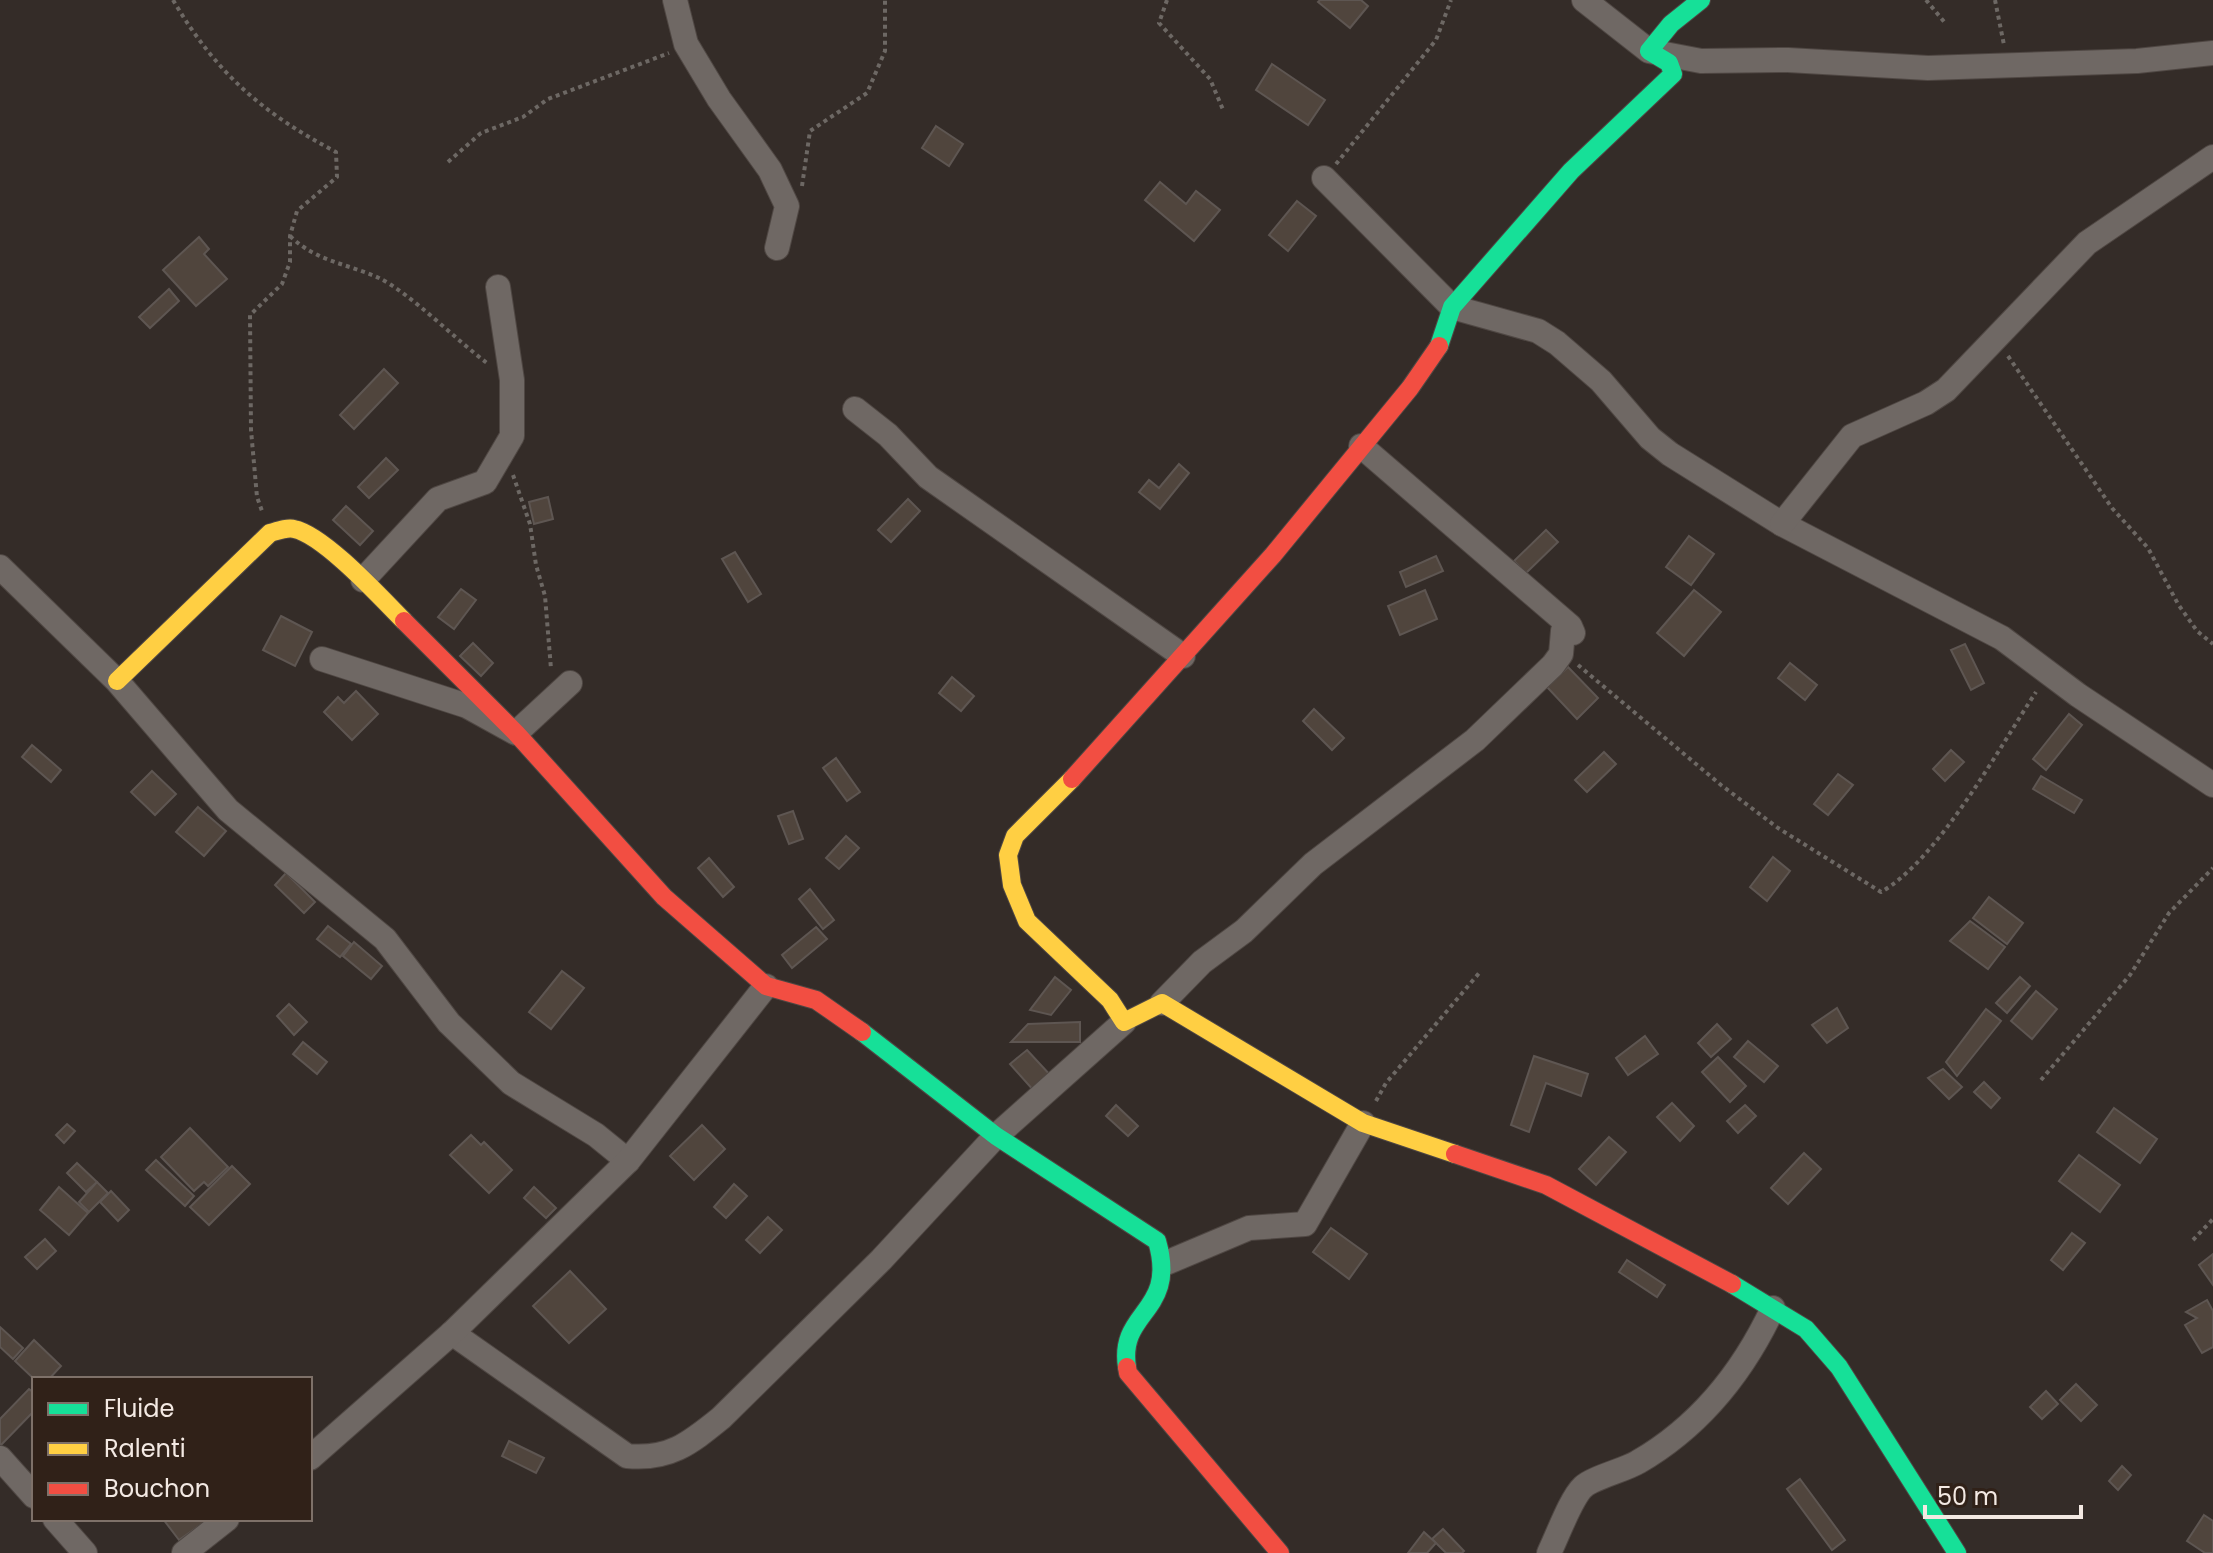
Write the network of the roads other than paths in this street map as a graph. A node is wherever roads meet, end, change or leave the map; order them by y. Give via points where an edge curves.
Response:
1 (675, 0) edge
2 (1584, 0) edge
3 (1701, 0) edge
4 (1649, 51) junction
5 (2213, 53) edge
6 (2213, 157) edge
7 (1324, 178) road end
8 (777, 248) dead end
9 (498, 287) dead end
10 (1452, 307) junction
11 (855, 409) dead end
12 (1361, 446) junction
13 (1782, 524) junction
14 (0, 567) edge
15 (363, 580) junction
16 (1183, 656) junction
17 (322, 659) dead end
18 (117, 681) junction
19 (570, 683) dead end
20 (516, 733) junction
21 (2213, 785) edge
22 (766, 986) junction
23 (1162, 1003) junction
24 (1124, 1022) junction
25 (1363, 1123) junction
26 (996, 1136) junction
27 (628, 1161) junction
28 (1166, 1263) junction
29 (1773, 1308) junction
30 (452, 1333) junction
31 (312, 1456) edge
32 (0, 1458) edge
33 (32, 1494) edge
34 (57, 1521) edge
35 (224, 1521) edge
36 (85, 1553) edge
37 (184, 1553) edge
38 (1280, 1553) edge
39 (1549, 1553) edge
40 (1957, 1553) edge

1 - 8 street via 686,44 770,170 787,206
2 - 4 street
3 - 4 street
4 - 5 street via 1701,61 1928,68 2082,64
4 - 10 street via 1669,63 1673,74 1571,171
6 - 13 street via 2087,243 1961,376 1926,403 1852,436
7 - 10 street
9 - 15 street via 512,380 512,436 485,482 438,499
10 - 12 street via 1444,340
10 - 13 street via 1526,327 1557,343 1601,381 1650,438
11 - 16 street via 928,477
12 - 16 street
12 - 23 street via 1573,633 1563,631 1561,654 1475,740 1313,864
13 - 21 street via 1985,628
14 - 18 street
15 - 18 street via 293,528 270,533
15 - 20 street
16 - 24 street via 1015,836 1008,855 1012,885 1027,921 1110,1000
17 - 20 street via 467,706
18 - 27 street via 228,810 385,939 449,1023 511,1083
19 - 20 street
20 - 22 street via 664,897
22 - 26 street via 833,1009
22 - 27 street
23 - 24 street
23 - 25 street
24 - 26 street
25 - 28 street via 1305,1224 1249,1228
25 - 29 street via 1546,1185
26 - 28 street via 1157,1241
26 - 30 street via 881,1260 721,1418 697,1438 656,1459 627,1456
27 - 30 street
28 - 38 street via 1164,1284 1124,1348 1128,1373
29 - 39 street via 1745,1361 1697,1419 1637,1463 1583,1487
29 - 40 street via 1806,1329 1839,1367
30 - 31 street
32 - 33 street
34 - 36 street
35 - 37 street

